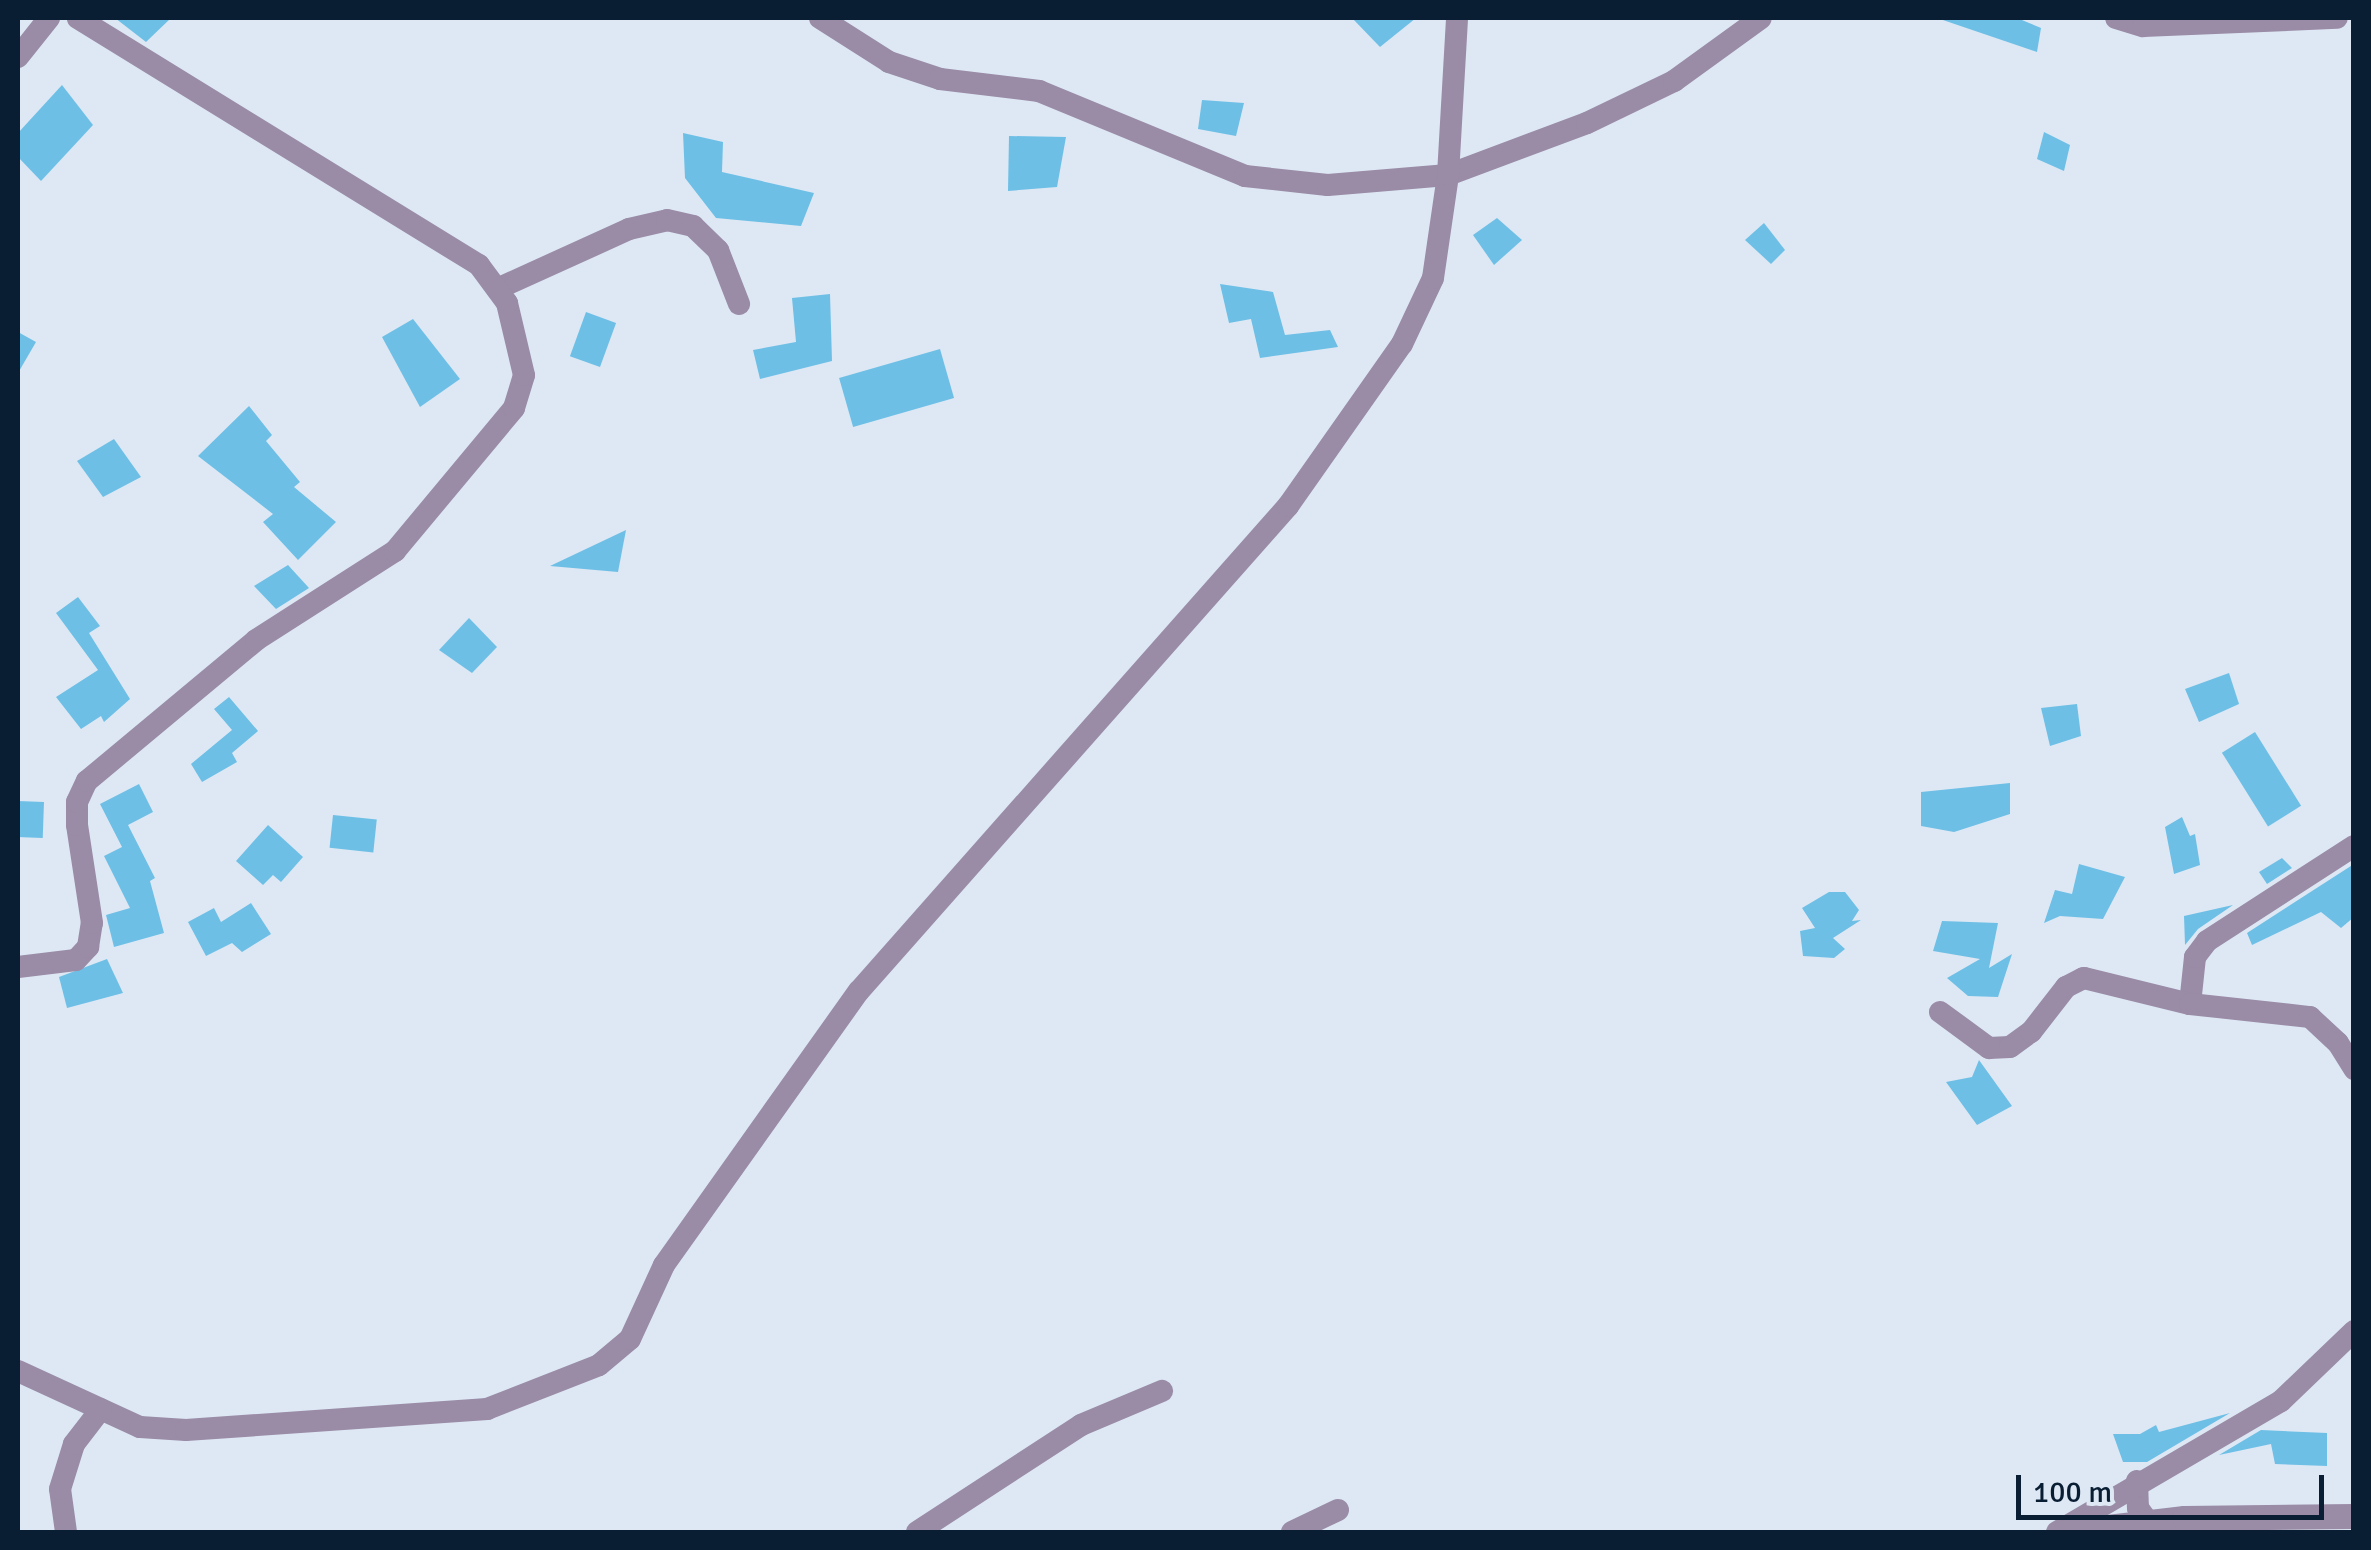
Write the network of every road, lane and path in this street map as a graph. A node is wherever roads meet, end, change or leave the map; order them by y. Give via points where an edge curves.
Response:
1 (49, 18) edge
2 (78, 18) edge
3 (820, 18) edge
4 (1456, 18) edge
5 (1762, 18) edge
6 (2116, 18) edge
7 (2337, 18) edge
8 (18, 57) edge
9 (1448, 175) junction
10 (497, 289) junction
11 (739, 304) dead end
12 (2354, 846) edge
13 (18, 967) edge
14 (2190, 1004) junction
15 (1940, 1012) dead end
16 (2354, 1070) edge
17 (2354, 1330) edge
18 (18, 1371) edge
19 (1162, 1391) dead end
20 (101, 1409) junction
21 (2137, 1481) junction
22 (1338, 1510) dead end
23 (2354, 1516) edge
24 (2148, 1522) junction
25 (66, 1532) edge
26 (917, 1532) edge
27 (1292, 1532) edge
28 (2056, 1532) edge
29 (2065, 1532) edge

1 - 8 street
2 - 10 street via 478,265
3 - 9 street via 888,62 940,79 1038,92 1244,176 1328,185
4 - 9 street
5 - 9 street via 1674,82
6 - 7 street via 2143,26
9 - 20 street via 1433,278 1402,344 1288,506 860,991 664,1266 630,1339 584,1372 487,1409 186,1430 140,1427
10 - 11 street via 629,229 667,220 693,226 718,250
10 - 13 street via 519,342 524,375 514,408 395,551 256,640 87,781 76,802 76,824 92,924 88,947 76,960
12 - 14 street via 2208,941 2195,957
14 - 15 street via 2084,978 2066,987 2031,1032 1999,1048 1988,1048
14 - 16 street via 2310,1017
17 - 21 street via 2281,1400
18 - 20 street
19 - 26 street via 1081,1425
20 - 25 street via 74,1444 60,1489
21 - 24 street via 2138,1508
21 - 28 street
22 - 27 street
23 - 24 street
24 - 29 street

